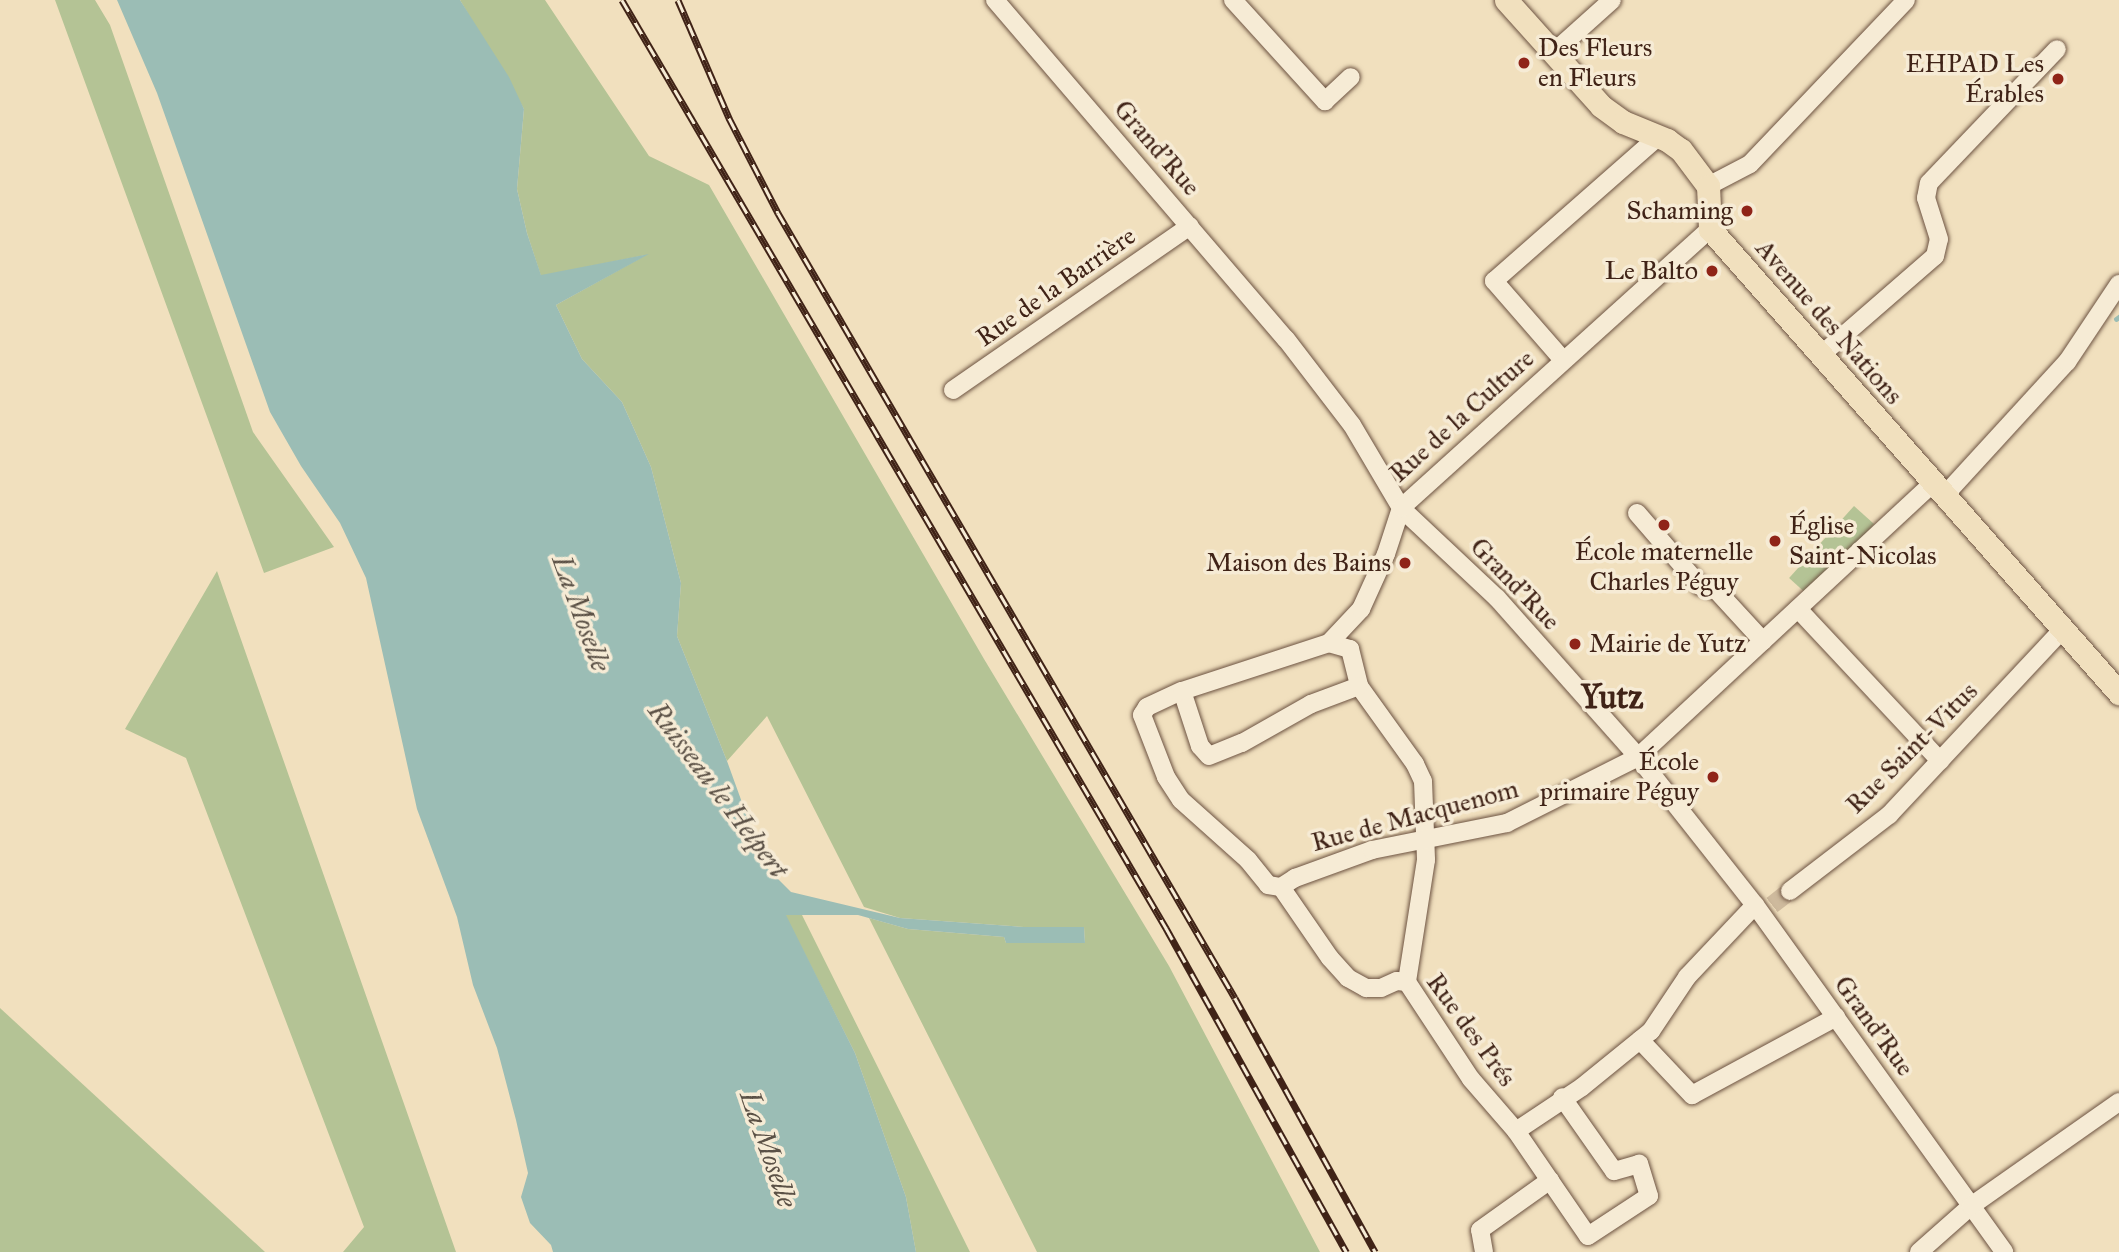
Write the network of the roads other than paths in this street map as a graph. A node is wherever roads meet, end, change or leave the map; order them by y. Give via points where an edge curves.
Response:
1 (996, 0) edge
2 (1233, 0) edge
3 (1506, 0) edge
4 (1612, 0) edge
5 (1906, 0) edge
6 (2057, 49) dead end
7 (1553, 53) junction
8 (1351, 77) dead end
9 (1659, 136) junction
10 (1709, 186) junction
11 (1190, 226) junction
12 (1710, 229) junction
13 (2119, 284) edge
14 (1821, 355) junction
15 (1563, 360) junction
16 (953, 390) dead end
17 (1938, 490) junction
18 (1401, 508) junction
19 (1637, 513) dead end
20 (1798, 609) junction
21 (2062, 630) junction
22 (1763, 641) junction
23 (1329, 643) junction
24 (1359, 686) junction
25 (1182, 691) junction
26 (2119, 693) edge
27 (1137, 715) joint
28 (1638, 757) junction
29 (1940, 761) junction
30 (1426, 838) junction
31 (1275, 886) junction
32 (1790, 891) tunnel mouth
33 (1763, 908) junction
34 (1407, 982) junction
35 (1836, 1017) junction
36 (1640, 1040) junction
37 (1562, 1097) junction
38 (2119, 1102) edge
39 (1516, 1131) junction
40 (1550, 1181) junction
41 (1971, 1206) junction
42 (1484, 1252) edge
43 (1919, 1252) edge
44 (2004, 1252) edge

1 - 11 street, Grand'Rue
2 - 8 street via 1325,101
3 - 7 main road
4 - 7 street
5 - 10 street via 1751,164
6 - 14 street via 1929,183 1926,198 1939,239 1935,256
7 - 9 main road via 1601,106 1623,122
9 - 10 main road via 1681,150
9 - 15 street via 1494,281
10 - 12 main road
11 - 16 street, Rue de la Barrière
11 - 18 street, Grand'Rue via 1352,425
12 - 14 main road, Avenue des Nations
12 - 15 street, Rue de la Culture
13 - 17 street, Rue de Macquenom via 2067,362
14 - 17 main road, Avenue des Nations
15 - 18 street, Rue de la Culture
17 - 20 street, Rue de Macquenom
17 - 21 main road, Avenue des Nations
18 - 23 street, Rue de la Culture via 1361,609
18 - 28 street, Grand'Rue via 1497,598
19 - 22 street via 1700,586 1717,591
20 - 22 street, Rue de Macquenom
20 - 29 street
21 - 26 main road, Avenue des Nations
21 - 29 street, Rue Saint-Vitus
22 - 28 street, Rue de Macquenom
23 - 24 street via 1350,649
23 - 25 street, Rue de la Culture
24 - 25 street via 1311,704 1209,756 1200,746
24 - 30 street via 1423,781
25 - 27 street, Rue de la Culture
27 - 31 street, Rue des Prés via 1181,800
28 - 30 street, Rue de Macquenom via 1507,823
28 - 33 street, Grand'Rue
29 - 32 street, Rue Saint-Vitus via 1889,815
30 - 31 street, Rue de Macquenom via 1372,850
30 - 34 street via 1424,883
31 - 34 street, Rue des Prés via 1348,978 1366,988
33 - 35 street, Grand'Rue
33 - 36 street via 1687,977
34 - 39 street, Rue des Prés via 1471,1079
35 - 36 street via 1692,1095
35 - 41 street, Grand'Rue
36 - 37 street via 1582,1087
37 - 39 street
37 - 40 street, Rue des Prés via 1614,1171 1639,1164 1649,1196 1588,1236
38 - 41 street
39 - 40 street, Rue des Prés
40 - 42 street via 1480,1230
41 - 43 street
41 - 44 street, Grand'Rue

